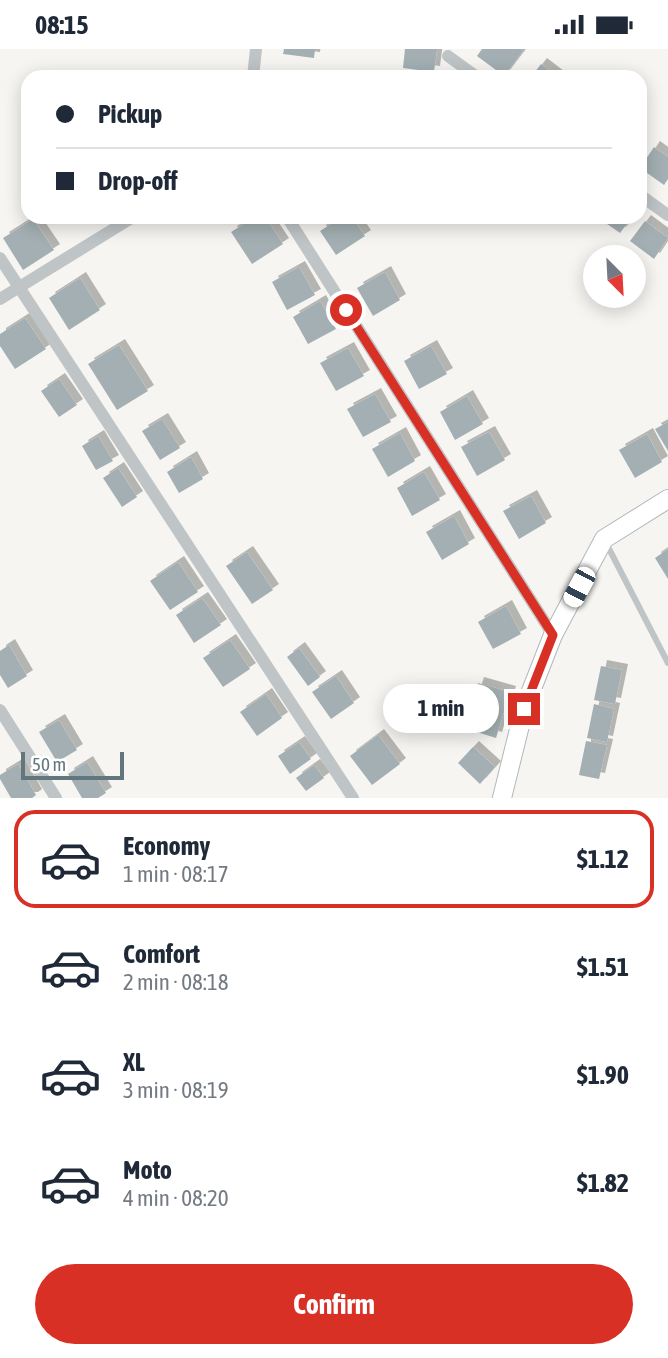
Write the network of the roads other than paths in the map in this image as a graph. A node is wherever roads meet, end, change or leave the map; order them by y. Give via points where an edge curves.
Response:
1 (256, 49) edge
2 (448, 56) dead end
3 (254, 70) edge
4 (467, 70) edge
5 (647, 200) edge
6 (668, 215) edge
7 (122, 224) edge
8 (291, 224) edge
9 (0, 258) edge
10 (18, 287) junction
11 (0, 299) edge
12 (668, 499) edge
13 (604, 539) junction
14 (553, 635) junction
15 (668, 663) edge
16 (0, 710) edge
17 (56, 798) edge
18 (353, 798) edge
19 (502, 798) edge

1 - 3 street
2 - 4 street
5 - 6 street
7 - 10 street
8 - 14 street
9 - 10 street
10 - 11 street
10 - 18 street
12 - 13 street
13 - 14 street
13 - 15 lane
14 - 19 street via 524,709
16 - 17 street

